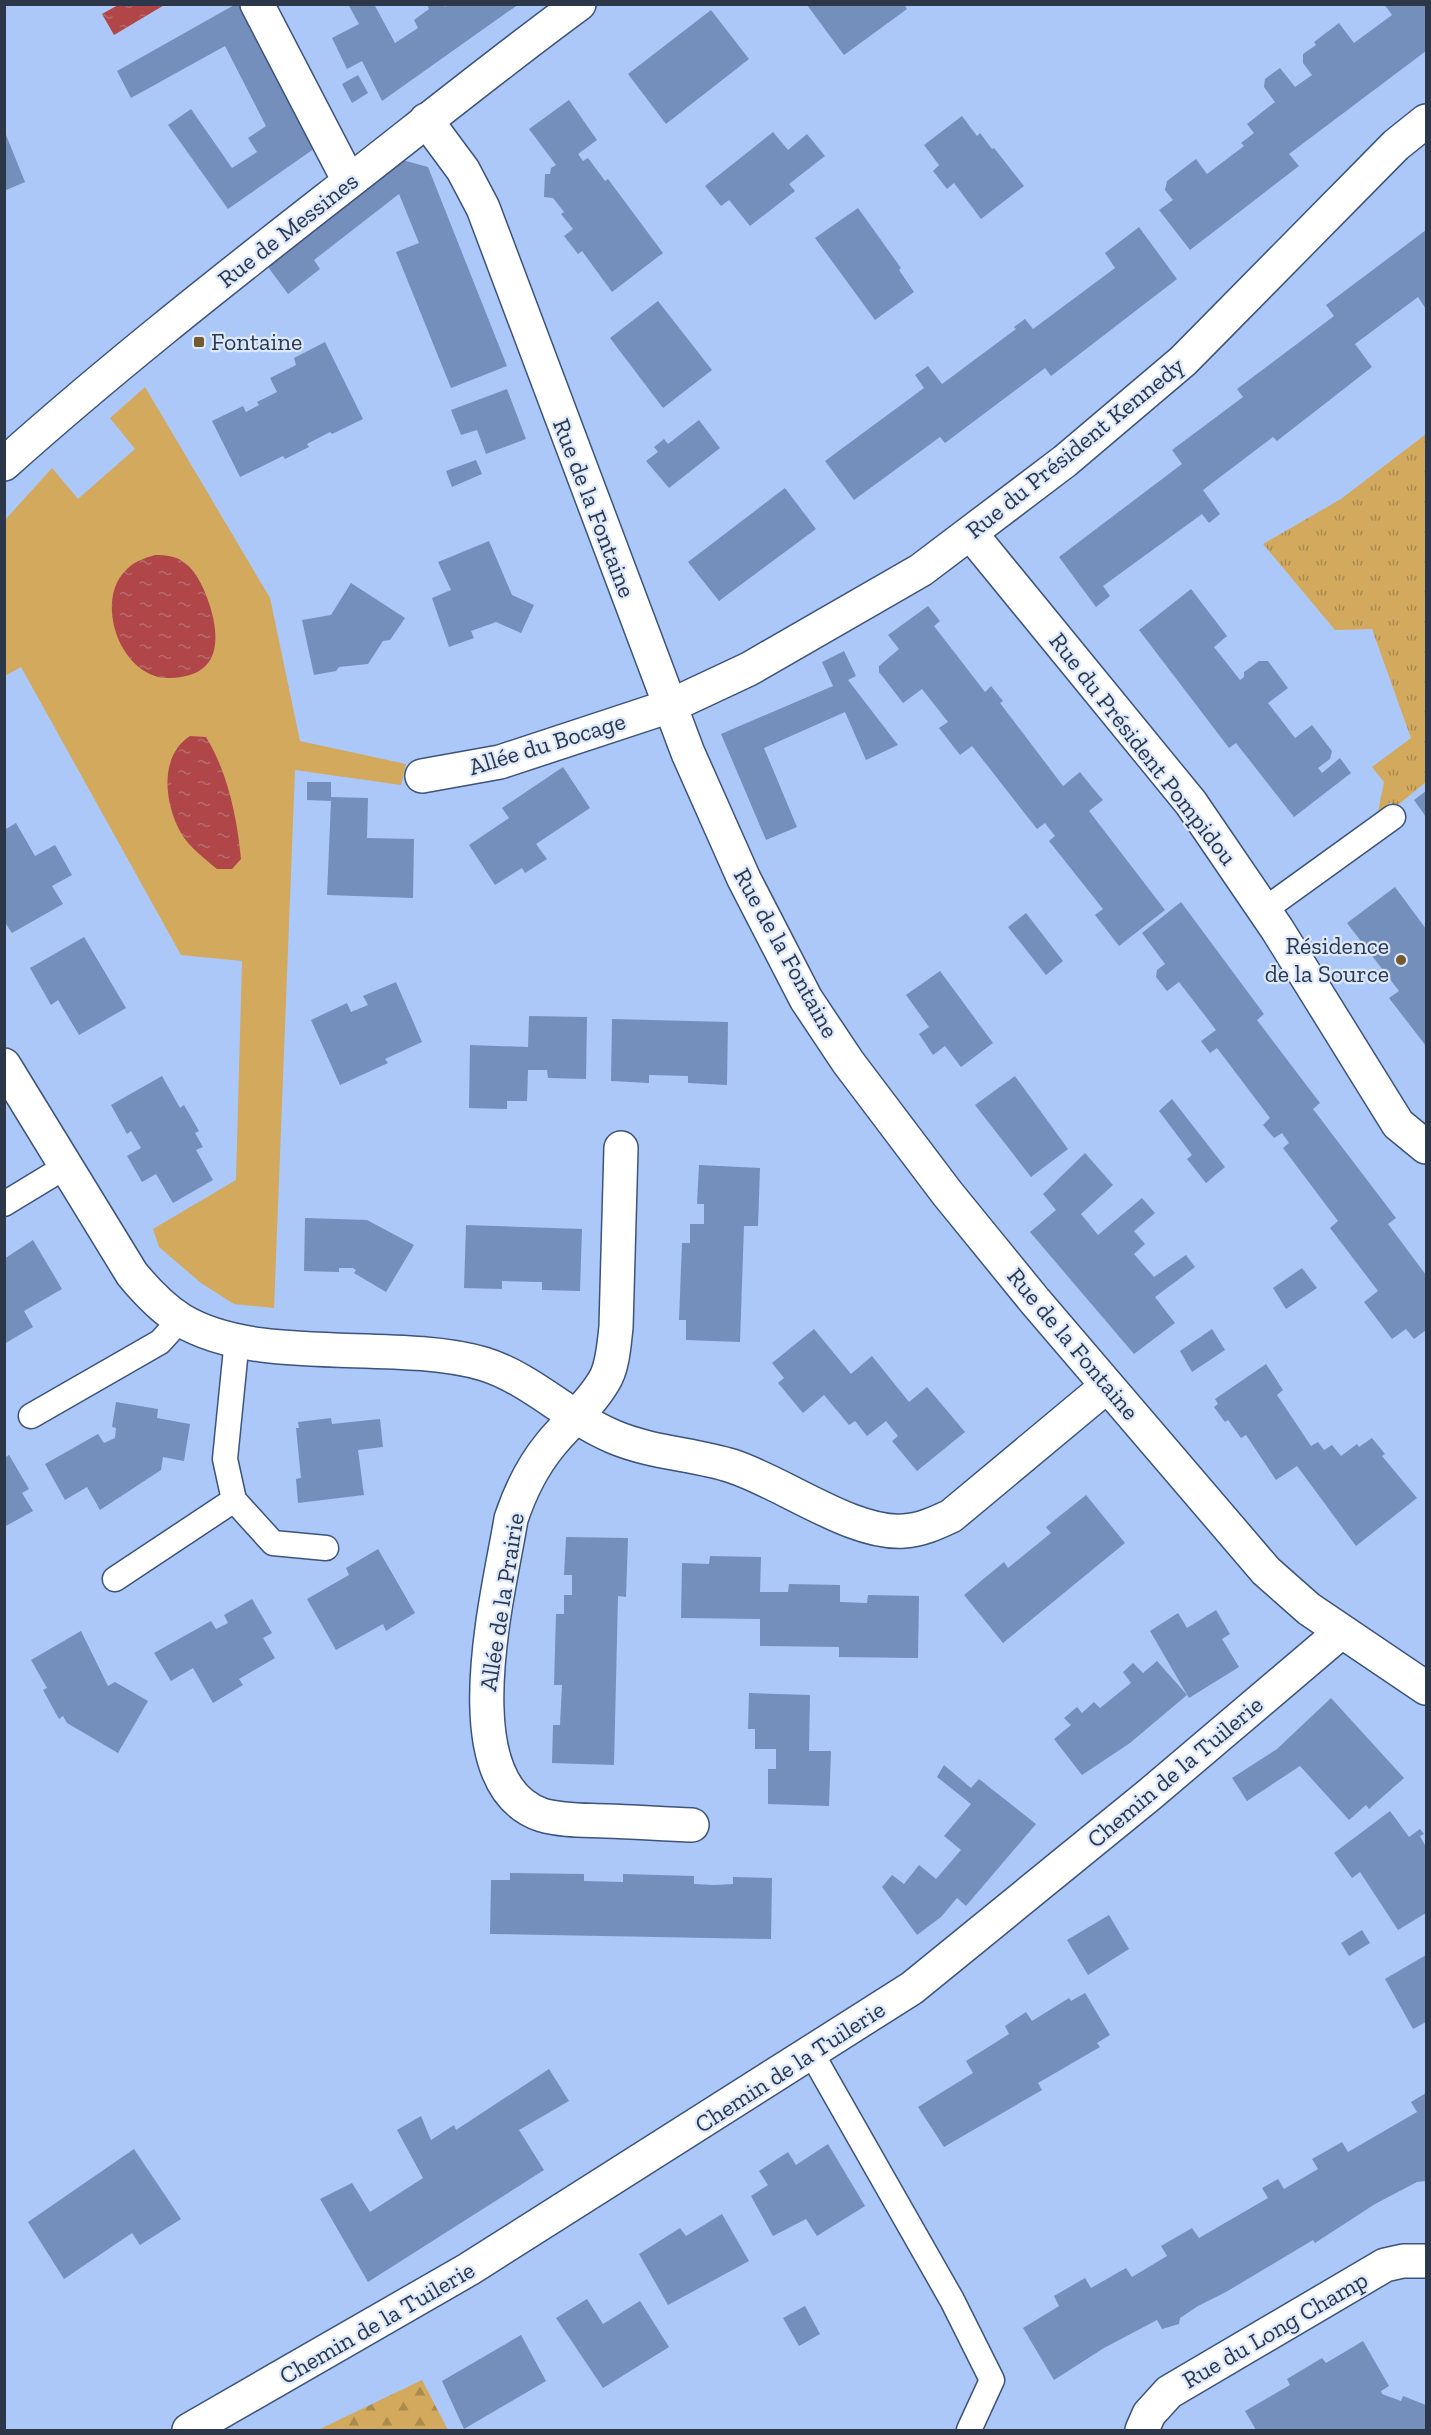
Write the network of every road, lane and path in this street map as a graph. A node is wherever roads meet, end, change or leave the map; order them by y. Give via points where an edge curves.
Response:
1 (256, 4) edge
2 (579, 4) edge
3 (426, 120) junction
4 (1426, 121) edge
5 (349, 181) junction
6 (4, 464) edge
7 (971, 534) junction
8 (670, 706) junction
9 (422, 776) dead end
10 (1393, 817) dead end
11 (1264, 910) junction
12 (4, 1065) edge
13 (1426, 1147) edge
14 (621, 1148) dead end
15 (65, 1167) junction
16 (4, 1204) edge
17 (180, 1320) junction
18 (237, 1339) junction
19 (1107, 1386) junction
20 (576, 1415) junction
21 (31, 1416) dead end
22 (234, 1500) junction
23 (326, 1548) dead end
24 (115, 1580) dead end
25 (1341, 1632) junction
26 (1426, 1688) edge
27 (693, 1825) dead end
28 (812, 2054) junction
29 (1426, 2261) edge
30 (189, 2430) edge
31 (969, 2430) edge
32 (1142, 2430) edge

1 - 5 street
2 - 3 street, Rue de Messines
3 - 5 street, Rue de Messines
3 - 8 street, Rue de la Fontaine via 463,170 483,208
4 - 7 street, Rue du Président Kennedy via 1396,145 1183,361
5 - 6 street, Rue de Messines via 164,328
7 - 8 street, Rue du Président Kennedy via 921,570 808,636
7 - 11 street, Rue du Président Pompidou via 1170,774
8 - 9 street, Allée du Bocage via 500,762
8 - 19 street, Rue de la Fontaine via 744,879 826,1031 947,1193
10 - 11 lane
11 - 13 street, Rue du Président Pompidou via 1398,1124
12 - 15 street
14 - 20 street, Allée de la Prairie via 612,1355 604,1380
15 - 16 lane
15 - 17 street via 132,1274 149,1295
17 - 18 street via 209,1333
17 - 21 lane via 160,1342
18 - 20 street via 484,1364
18 - 22 lane via 225,1459
19 - 20 street via 951,1516 928,1527 904,1532 854,1523 764,1477 614,1437
19 - 25 street, Rue de la Fontaine via 1266,1571
20 - 27 street, Allée de la Prairie via 529,1474 511,1519 488,1658 486,1695 496,1764 506,1787 521,1803 541,1814 562,1819
22 - 23 lane via 273,1543
22 - 24 lane
25 - 26 street, Rue de la Fontaine
25 - 28 street, Chemin de la Tuilerie via 946,1962
28 - 30 street, Chemin de la Tuilerie via 470,2269
28 - 31 lane via 952,2300 992,2380
29 - 32 street, Rue du Long Champ via 1385,2265 1169,2392 1149,2414

